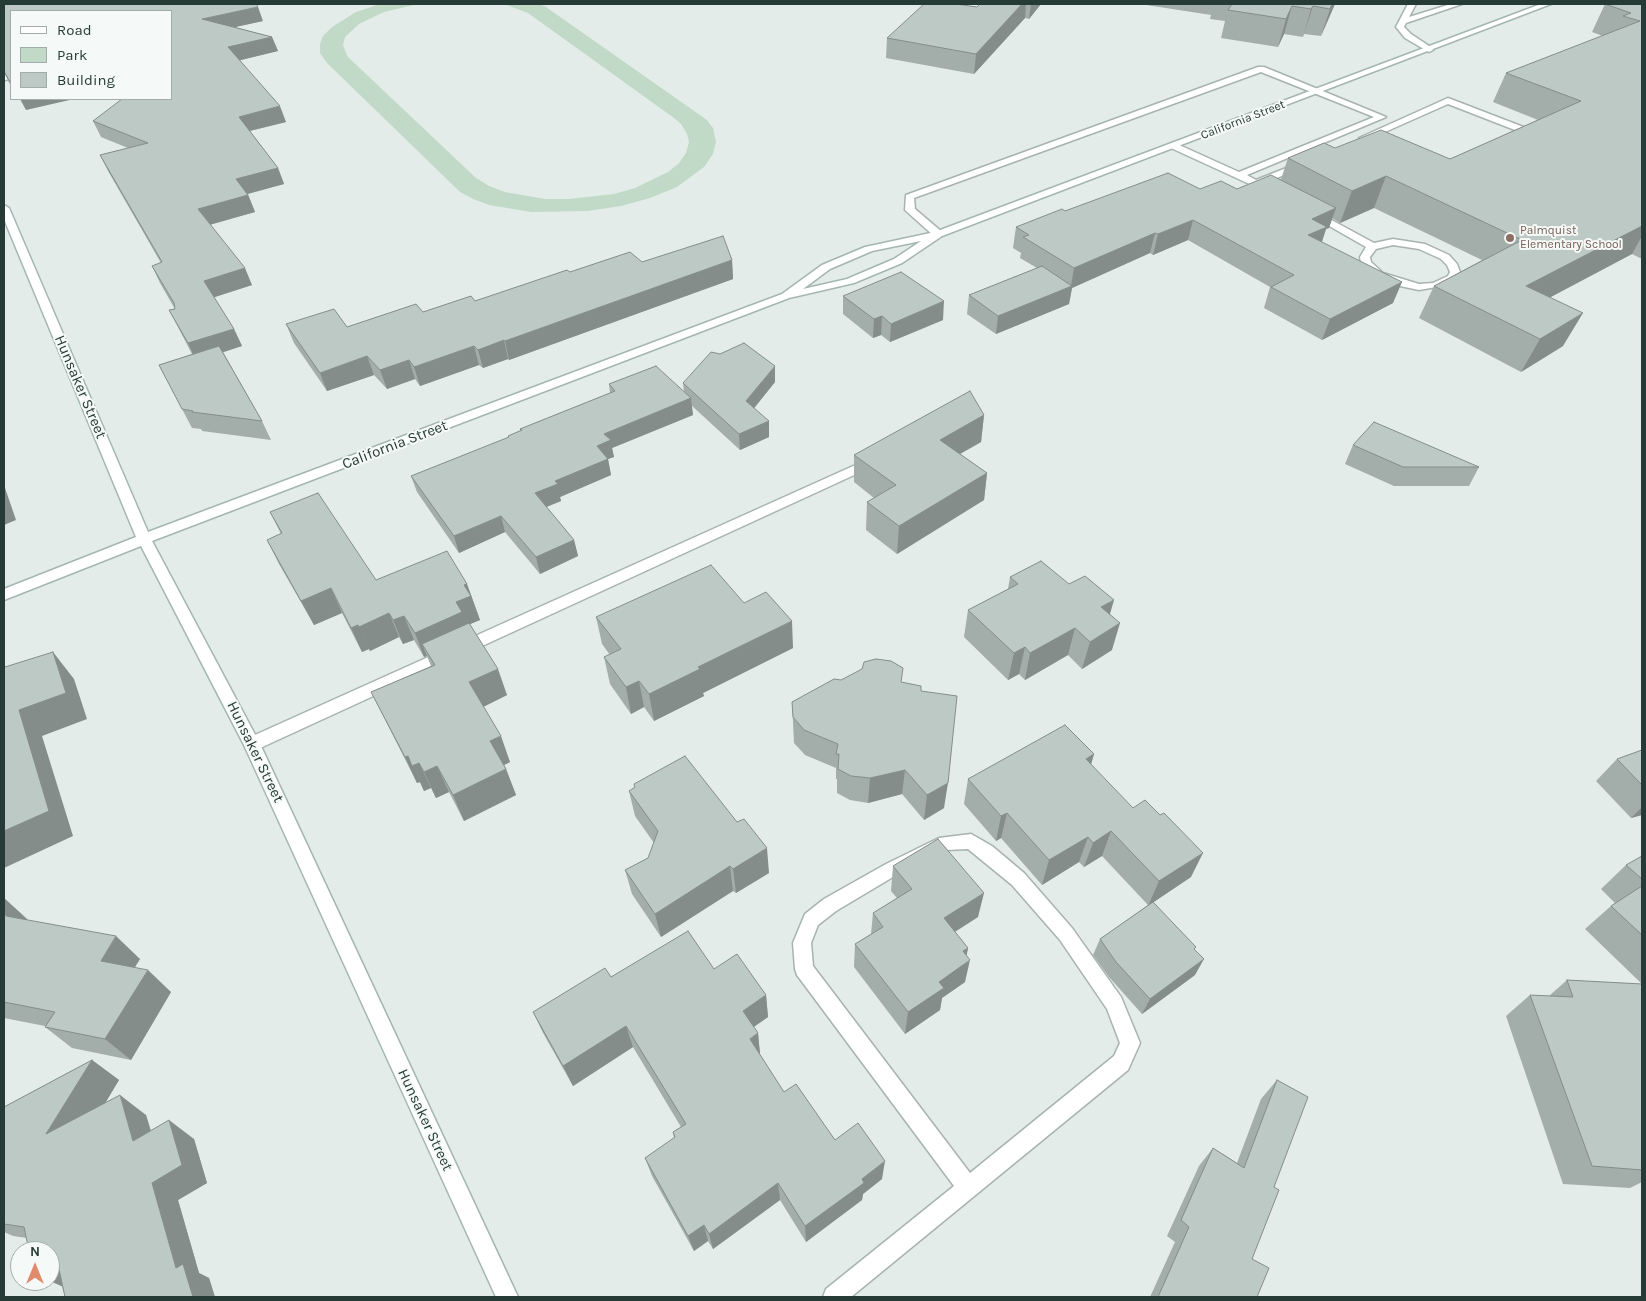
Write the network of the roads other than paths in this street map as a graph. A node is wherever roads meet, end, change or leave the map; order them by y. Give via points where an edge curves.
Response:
1 (1412, 4) edge
2 (1458, 4) edge
3 (1547, 4) edge
4 (1402, 22) junction
5 (1429, 50) junction
6 (1317, 91) junction
7 (1382, 116) junction
8 (1399, 124) junction
9 (1536, 135) edge
10 (1354, 142) edge
11 (1174, 146) junction
12 (1310, 161) edge
13 (1239, 175) junction
14 (1300, 207) edge
15 (4, 208) edge
16 (938, 234) junction
17 (1372, 247) junction
18 (786, 296) junction
19 (872, 462) edge
20 (144, 540) junction
21 (4, 595) edge
22 (252, 744) junction
23 (968, 1188) junction
24 (507, 1297) edge
25 (834, 1297) edge

1 - 4 main road
2 - 4 main road
3 - 5 main road, California Street
4 - 5 main road via 1400,27 1408,36
5 - 6 main road, California Street
6 - 7 main road
6 - 11 main road, California Street
6 - 16 main road via 1261,69 909,197 910,210
7 - 8 main road
7 - 13 main road
8 - 9 main road via 1448,101
8 - 10 main road
11 - 13 main road
11 - 16 main road, California Street
12 - 13 main road via 1261,186
14 - 17 main road
15 - 20 main road, Hunsaker Street
16 - 18 main road, California Street via 898,261 850,281
16 - 18 main road, California Street via 870,249 826,267
17 - 17 main road via 1365,257 1366,263 1389,280 1433,286 1452,278 1455,272 1445,257 1421,246 1394,242
18 - 20 main road, California Street
19 - 22 main road
20 - 21 main road, California Street
20 - 22 main road, Hunsaker Street
22 - 24 main road, Hunsaker Street
23 - 23 main road via 1121,1063 1130,1043 1114,1003 1066,934 1018,879 971,840 938,846 830,905 812,920 802,943 804,969
23 - 25 main road

